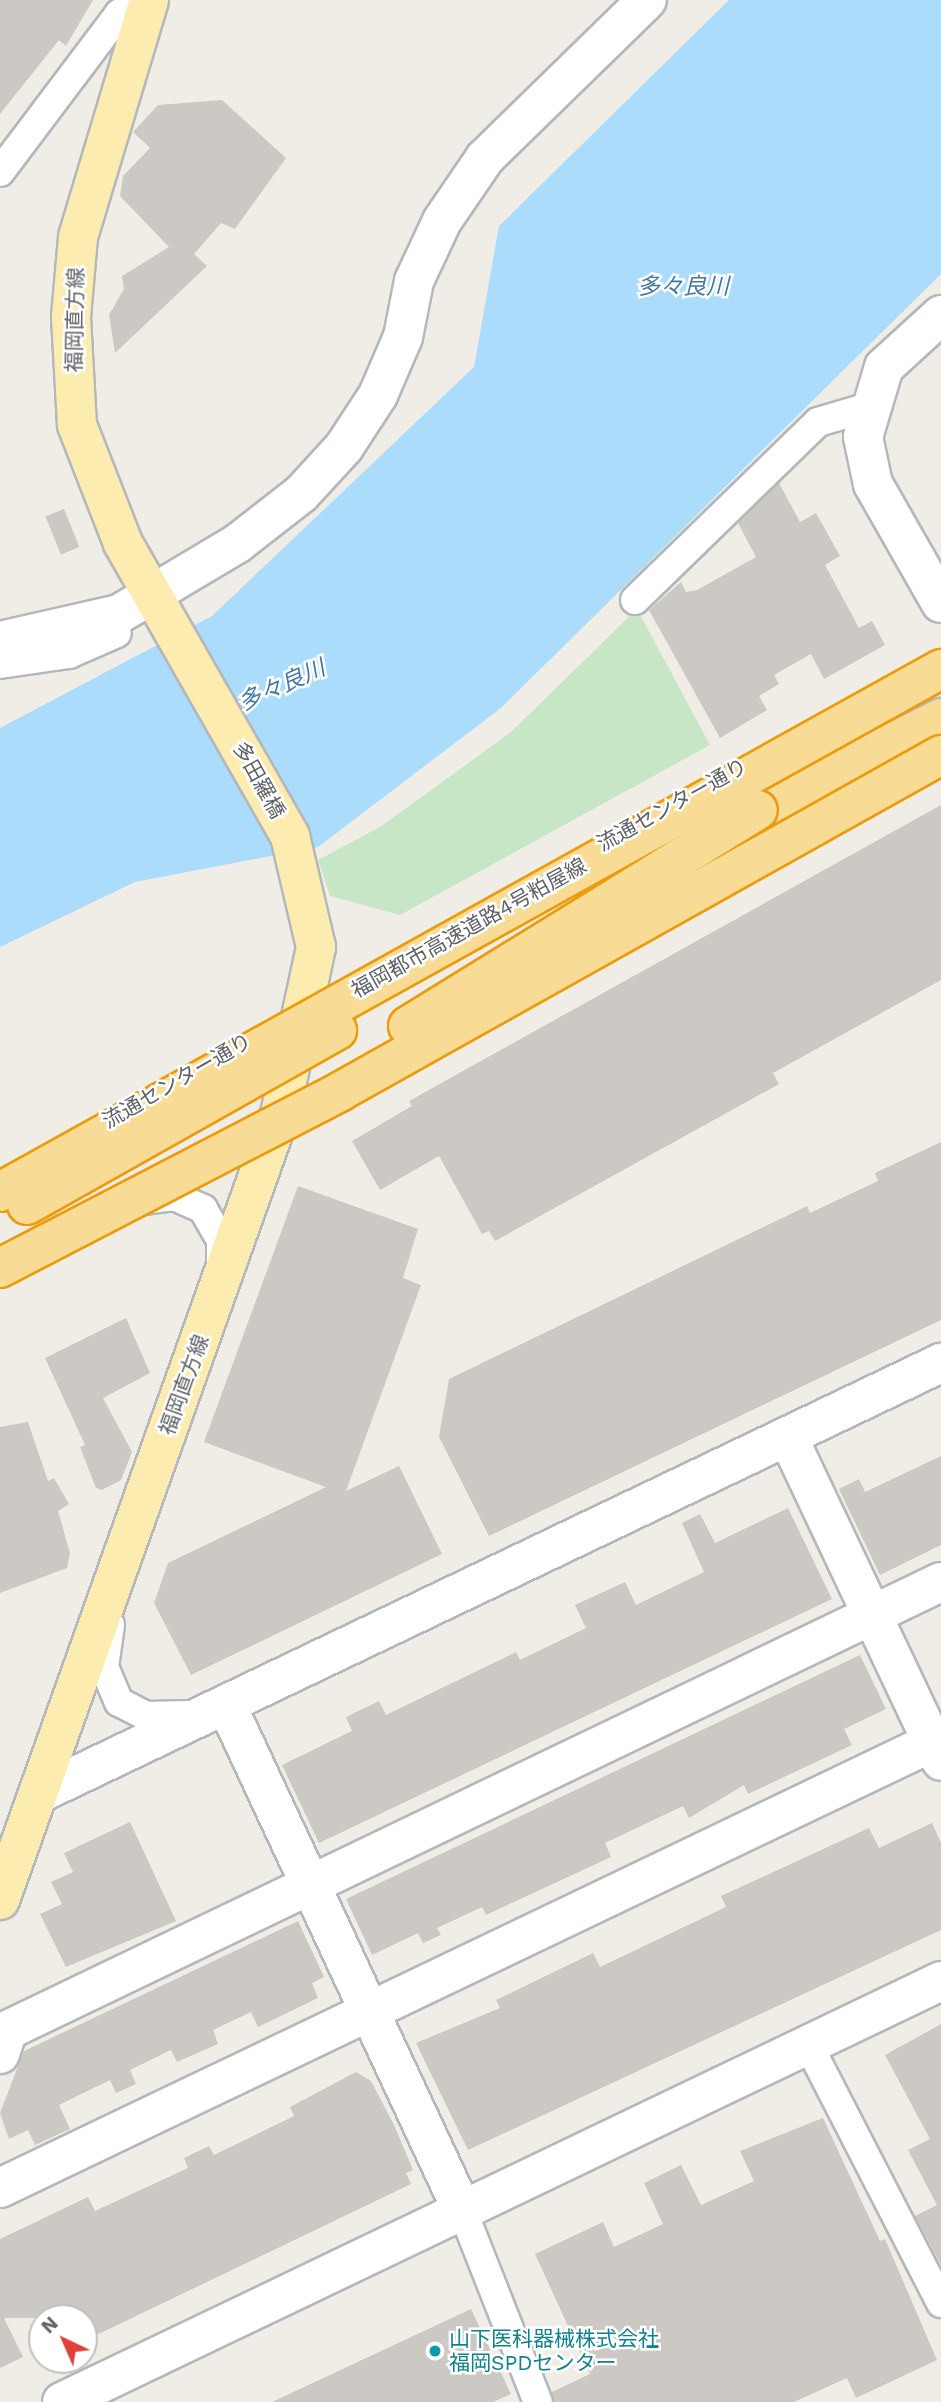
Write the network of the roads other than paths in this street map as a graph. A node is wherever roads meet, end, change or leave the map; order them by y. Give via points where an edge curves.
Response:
1 (139, 0) edge
2 (149, 0) edge
3 (647, 0) edge
4 (0, 172) edge
5 (941, 315) edge
6 (869, 407) junction
7 (154, 596) junction
8 (635, 600) dead end
9 (941, 603) edge
10 (174, 628) joint
11 (117, 633) dead end
12 (0, 641) edge
13 (941, 655) edge
14 (0, 664) edge
15 (923, 672) edge
16 (941, 718) edge
17 (941, 753) edge
18 (297, 860) joint
19 (305, 1008) junction
20 (280, 1114) junction
21 (180, 1175) junction
22 (0, 1179) edge
23 (0, 1192) edge
24 (0, 1218) edge
25 (72, 1231) junction
26 (0, 1269) edge
27 (221, 1281) junction
28 (941, 1363) edge
29 (788, 1437) junction
30 (118, 1567) junction
31 (941, 1582) edge
32 (873, 1615) junction
33 (227, 1706) junction
34 (938, 1747) edge
35 (38, 1794) junction
36 (312, 1882) junction
37 (0, 1900) edge
38 (941, 1981) edge
39 (373, 2010) junction
40 (809, 2046) junction
41 (0, 2054) edge
42 (0, 2188) edge
43 (463, 2212) junction
44 (941, 2303) edge
45 (62, 2402) edge
46 (538, 2402) edge

1 - 4 street via 119,14
2 - 7 main road, 福岡直方線 via 78,237 71,317 77,425 123,543
3 - 7 street via 485,158 449,210 414,281 402,337 378,395 344,447 301,494
5 - 6 street via 884,367
6 - 8 street via 818,422
6 - 9 street via 863,437 873,484
7 - 10 main road, 福岡直方線
7 - 12 street via 55,633
10 - 18 main road, 多田羅橋 via 290,836
11 - 14 street via 69,654
13 - 15 highway, 流通センター通り
15 - 19 highway, 流通センター通り
15 - 23 highway, 福岡都市高速道路4号粕屋線, bridge
15 - 24 highway, bridge via 838,718 457,963
16 - 21 highway, bridge via 758,810 303,1090
17 - 20 highway
17 - 21 highway, bridge
18 - 19 main road, 福岡直方線 via 316,947
19 - 20 main road, 福岡直方線
19 - 22 highway, 流通センター通り
20 - 25 highway
20 - 27 main road, 福岡直方線
21 - 26 highway, bridge
25 - 26 highway
25 - 27 street via 153,1196 174,1196 203,1209 221,1240
27 - 30 main road, 福岡直方線
28 - 29 street
29 - 32 street
29 - 33 street
30 - 33 street via 104,1667 119,1702 146,1716 177,1718
30 - 35 main road, 福岡直方線
31 - 32 street
32 - 34 street
32 - 36 street
33 - 35 street
33 - 36 street
34 - 39 street
35 - 37 main road, 福岡直方線
36 - 39 street
36 - 41 street via 8,2030
38 - 40 street
39 - 42 street
39 - 43 street
40 - 43 street
40 - 44 street
43 - 45 street
43 - 46 street

